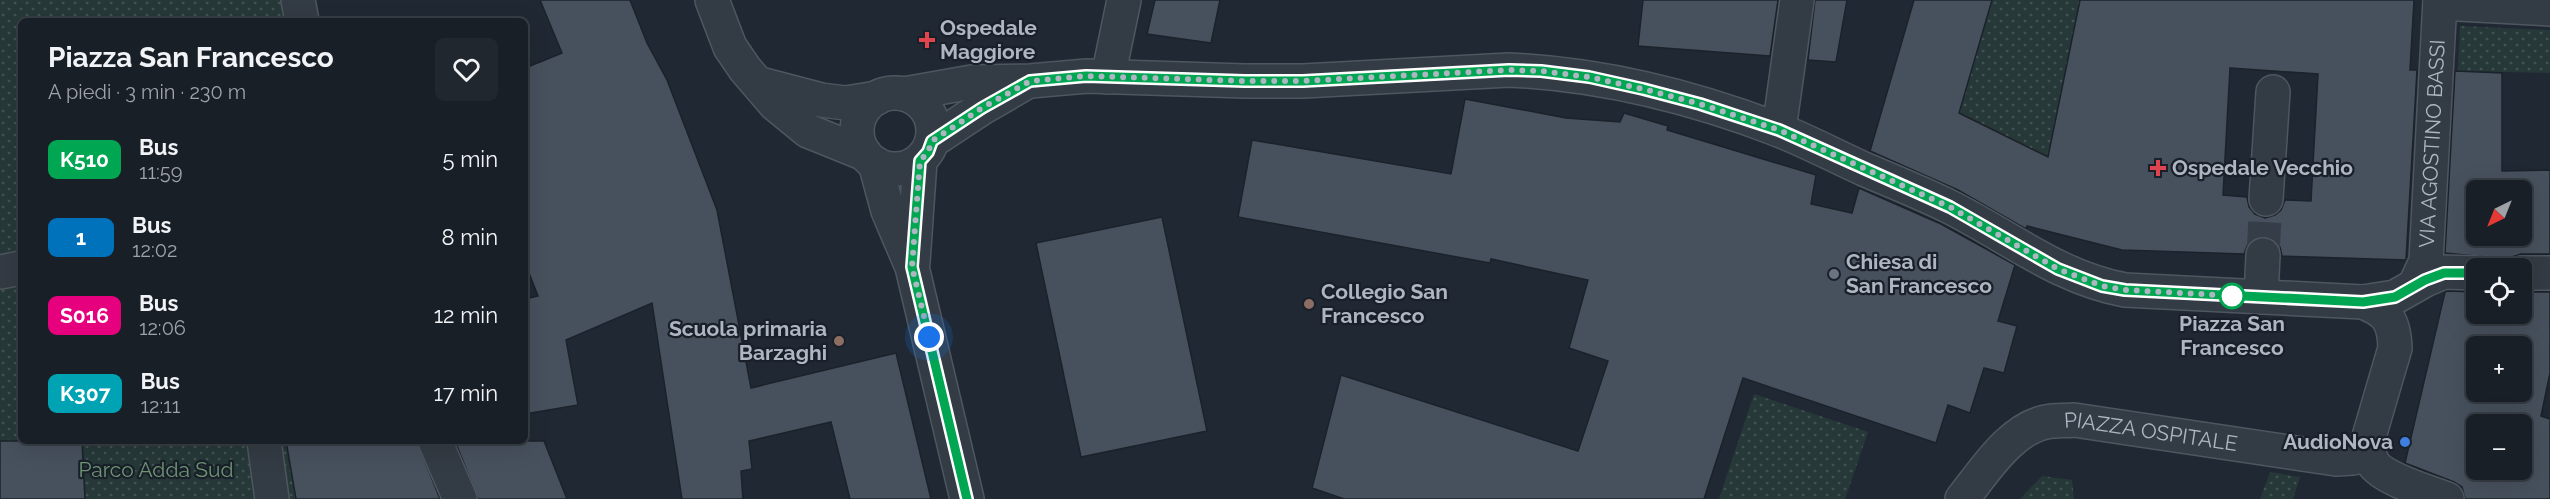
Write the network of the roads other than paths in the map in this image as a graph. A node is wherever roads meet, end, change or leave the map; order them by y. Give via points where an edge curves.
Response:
1 (298, 0) edge
2 (712, 0) edge
3 (1124, 0) edge
4 (1797, 0) edge
5 (2440, 2) edge
6 (2550, 9) edge
7 (301, 18) edge
8 (1108, 77) junction
9 (1030, 81) junction
10 (760, 84) junction
11 (2273, 92) dead end
12 (890, 96) junction
13 (1779, 130) junction
14 (926, 151) junction
15 (870, 159) junction
16 (2266, 199) tunnel mouth
17 (2263, 255) tunnel mouth
18 (912, 267) junction
19 (18, 269) edge
20 (0, 272) edge
21 (2466, 273) edge
22 (2532, 273) edge
23 (2550, 273) edge
24 (2415, 285) junction
25 (2261, 297) junction
26 (2363, 302) junction
27 (264, 444) edge
28 (436, 444) edge
29 (2371, 459) junction
30 (272, 499) edge
31 (460, 499) edge
32 (967, 499) edge
33 (1962, 499) edge
34 (2447, 499) edge

1 - 7 street
2 - 10 street via 730,47
3 - 8 street
4 - 13 street
5 - 6 street
5 - 24 street, VIA AGOSTINO BASSI via 2426,261
8 - 9 street
8 - 13 street via 1303,81 1541,71 1643,89
9 - 12 street via 972,82
9 - 14 street via 982,108
10 - 12 street via 846,103
10 - 15 street via 775,104 808,131
11 - 16 street
12 - 14 street via 925,106 931,117
12 - 15 street via 867,105 860,116 859,142
13 - 25 street via 1950,207 2058,269 2102,286
14 - 15 street via 909,167 898,169
14 - 18 street
15 - 18 street
17 - 25 street
18 - 32 street
19 - 20 street
21 - 24 street via 2444,273
22 - 23 street
24 - 26 street via 2395,297
25 - 26 street
26 - 29 street via 2388,318 2395,348 2368,440
27 - 30 street
28 - 31 street
29 - 33 street, PIAZZA OSPITALE via 2336,459 2074,420 2046,422 2026,430 2004,448
29 - 34 street via 2390,476

